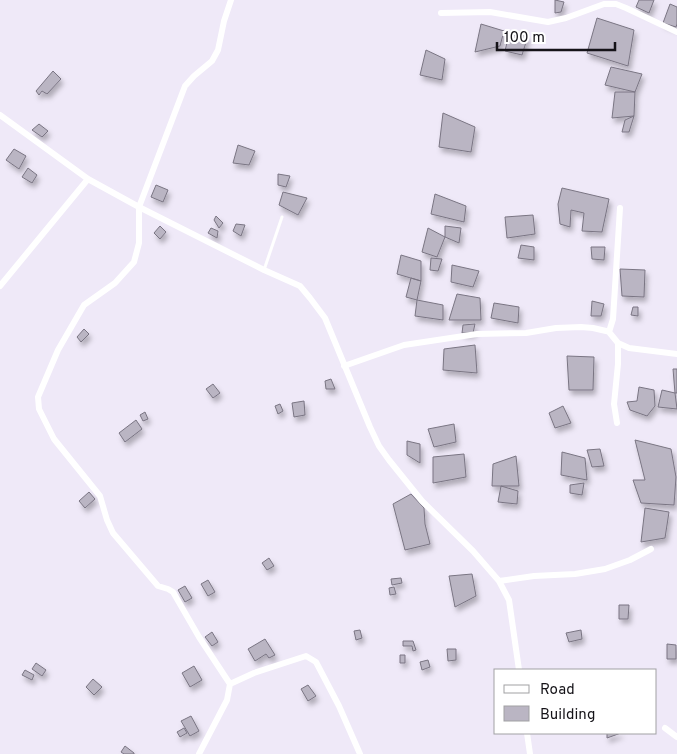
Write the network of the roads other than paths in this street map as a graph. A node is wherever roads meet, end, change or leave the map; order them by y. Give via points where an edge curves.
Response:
1 (231, 0) edge
2 (441, 13) dead end
3 (677, 32) edge
4 (0, 115) edge
5 (88, 179) junction
6 (139, 207) junction
7 (620, 208) dead end
8 (282, 217) dead end
9 (264, 270) junction
10 (0, 285) edge
11 (609, 332) junction
12 (618, 343) junction
13 (677, 354) edge
14 (344, 366) junction
15 (617, 423) dead end
16 (651, 549) dead end
17 (499, 581) junction
18 (519, 669) edge
19 (230, 684) junction
20 (665, 728) dead end
21 (527, 734) edge
22 (677, 737) edge
23 (199, 754) edge
24 (360, 754) edge
25 (530, 754) edge

1 - 6 street via 218,50 212,61 185,86
2 - 3 street via 490,12 548,22 604,4 616,4
4 - 5 street
5 - 6 street
5 - 10 street
6 - 9 street
6 - 19 street via 139,244 134,262 115,283 84,305 58,350 38,396 39,409 54,439 100,496 113,533 158,586 173,592
7 - 11 street
8 - 9 lane
9 - 14 street via 300,286 310,298 325,318
11 - 12 street
11 - 14 street via 581,327 477,334 404,345
12 - 13 street via 635,349
12 - 15 street via 614,404
14 - 17 street via 379,446 389,460 422,502
16 - 17 street via 605,568
17 - 18 street via 509,600
19 - 23 street via 227,700
19 - 24 street via 306,656 316,662
20 - 22 street
21 - 25 street

